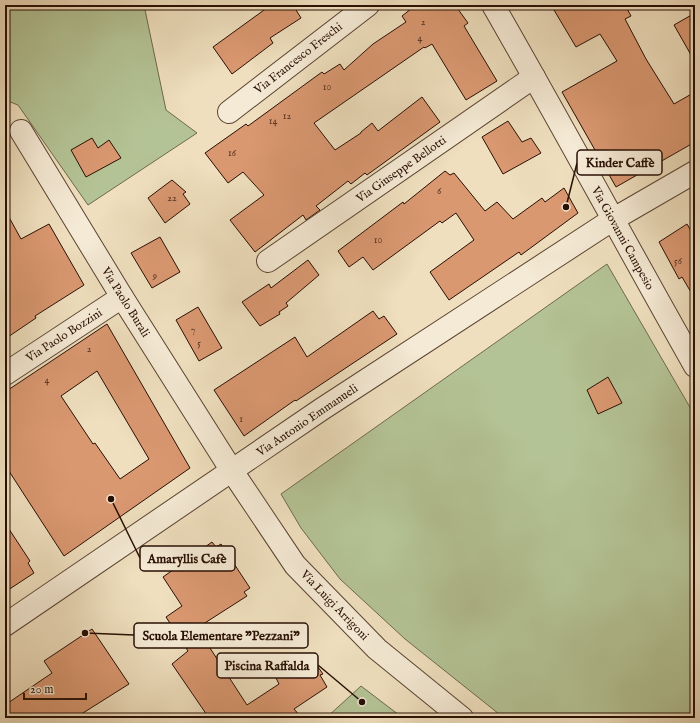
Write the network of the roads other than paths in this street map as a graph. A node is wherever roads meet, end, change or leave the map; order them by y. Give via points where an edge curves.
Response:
1 (368, 5) edge
2 (493, 5) edge
3 (534, 78) junction
4 (229, 112) dead end
5 (22, 131) dead end
6 (695, 172) edge
7 (612, 220) junction
8 (268, 261) dead end
9 (122, 297) junction
10 (695, 366) edge
11 (5, 374) edge
12 (232, 470) junction
13 (5, 625) edge
14 (462, 718) edge

1 - 4 street, Via Francesco Freschi
2 - 3 street, Via Giovanni Campesio
3 - 7 street, Via Giovanni Campesio
3 - 8 street, Via Giuseppe Bellotti
5 - 9 street, Via Paolo Burali
6 - 7 street, Via Antonio Emmanueli
7 - 10 street, Via Giovanni Campesio
7 - 12 street, Via Antonio Emmanueli
9 - 11 street, Via Paolo Bozzini
9 - 12 street, Via Paolo Burali
12 - 13 street, Via Antonio Emmanueli
12 - 14 street, Via Luigi Arrigoni via 295,565 377,649

